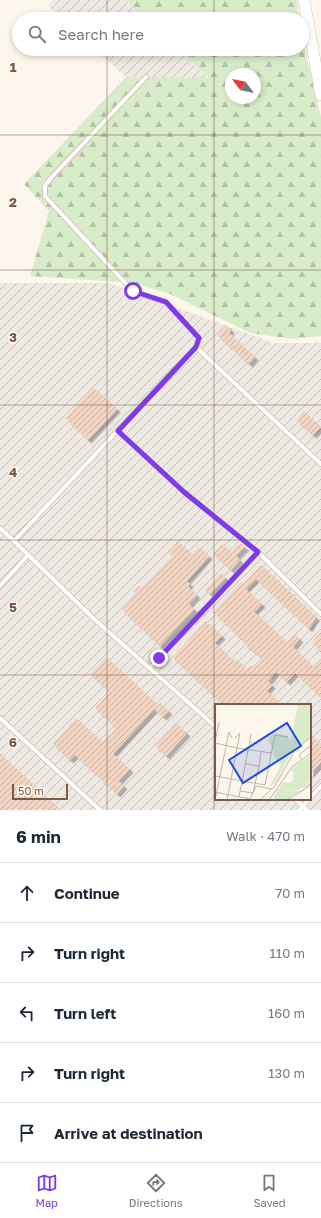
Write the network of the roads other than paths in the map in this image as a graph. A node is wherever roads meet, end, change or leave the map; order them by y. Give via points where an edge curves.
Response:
1 (304, 0) edge
2 (306, 12) edge
3 (309, 28) edge
4 (146, 77) dead end
5 (321, 94) edge
6 (196, 347) junction
7 (118, 431) junction
8 (321, 464) edge
9 (0, 528) edge
10 (14, 541) junction
11 (258, 552) junction
12 (28, 555) junction
13 (0, 586) edge
14 (321, 614) edge
15 (150, 668) junction
16 (0, 718) edge
17 (215, 726) edge
18 (321, 786) edge
19 (311, 796) edge
20 (296, 800) edge
21 (307, 800) edge
22 (302, 806) junction
23 (100, 810) edge
24 (299, 810) edge
25 (307, 810) edge

1 - 2 street
3 - 5 street
4 - 6 lane via 50,180 44,191 45,196 128,287 140,294 166,302 199,338
6 - 7 lane
6 - 8 lane
7 - 10 lane
7 - 11 lane via 184,492
9 - 10 lane
10 - 12 lane
11 - 14 lane
11 - 15 lane
12 - 13 lane
12 - 15 lane via 93,618
15 - 17 lane
16 - 23 lane
18 - 19 lane
20 - 22 lane
21 - 22 lane
22 - 24 lane
22 - 25 lane

